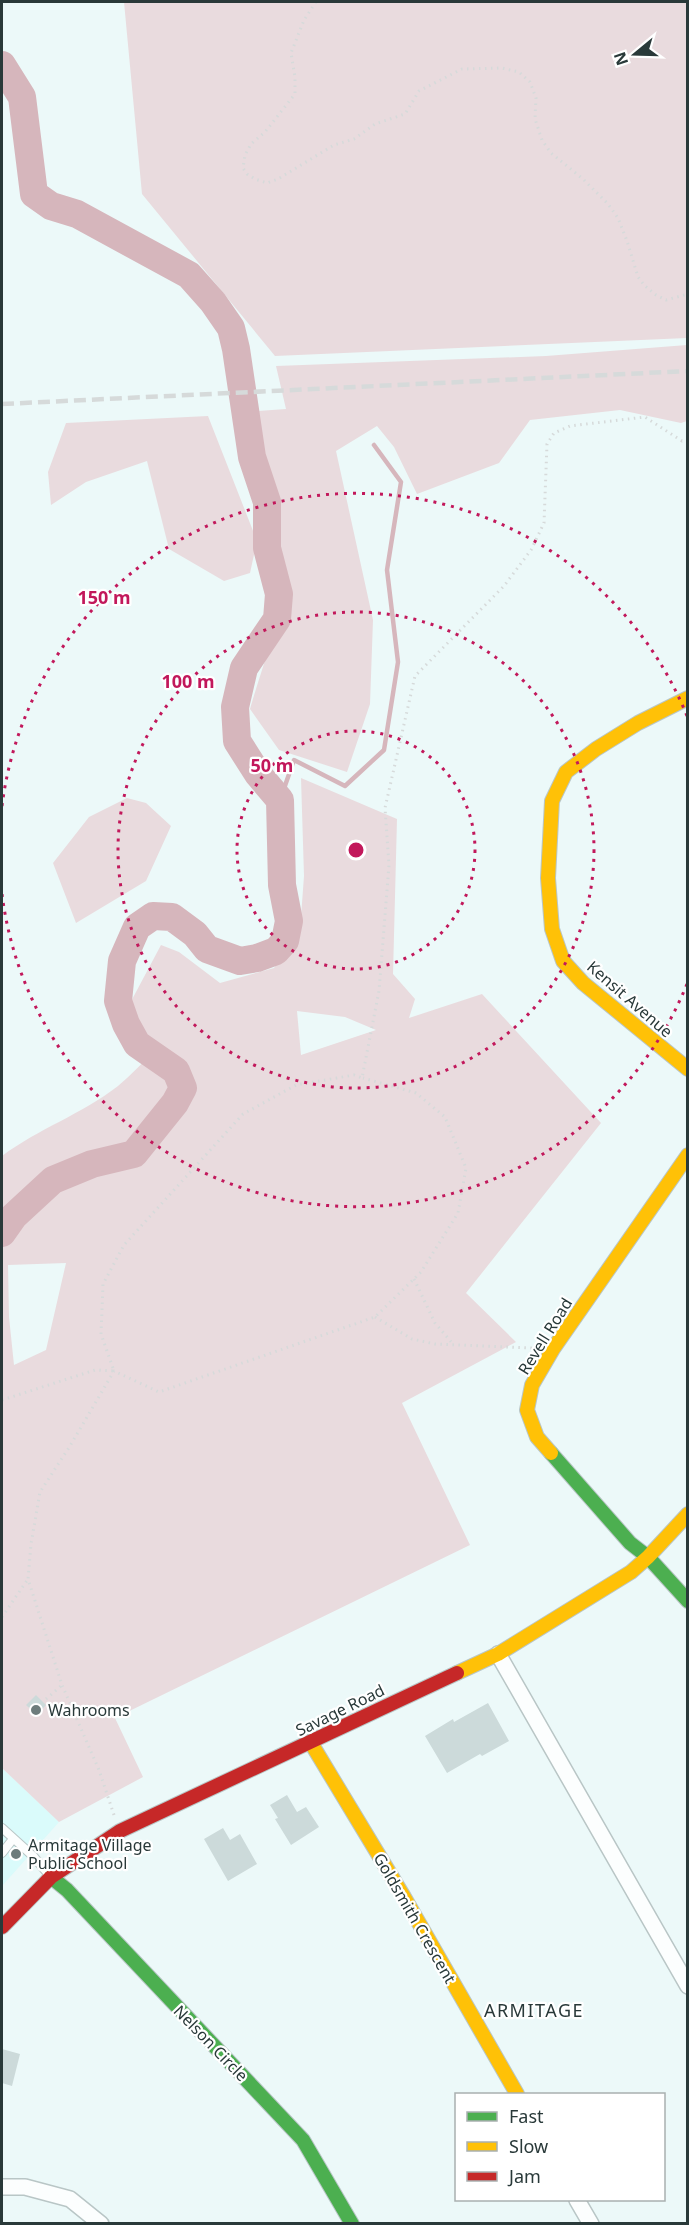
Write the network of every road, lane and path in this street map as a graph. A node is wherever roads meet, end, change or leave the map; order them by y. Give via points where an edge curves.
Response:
1 (316, 2) edge
2 (687, 294) edge
3 (687, 439) edge
4 (687, 698) edge
5 (687, 1069) edge
6 (362, 1077) junction
7 (687, 1155) edge
8 (414, 1279) junction
9 (375, 1317) junction
10 (454, 1345) junction
11 (553, 1349) junction
12 (114, 1371) junction
13 (2, 1400) edge
14 (687, 1514) edge
15 (648, 1557) junction
16 (28, 1579) junction
17 (687, 1601) edge
18 (2, 1617) edge
19 (498, 1654) junction
20 (62, 1685) junction
21 (46, 1699) dead end
22 (311, 1743) junction
23 (2, 1828) edge
24 (120, 1831) junction
25 (13, 1839) junction
26 (2, 1853) edge
27 (51, 1877) junction
28 (2, 1927) edge
29 (687, 1986) edge
30 (516, 2093) edge
31 (2, 2187) edge
32 (579, 2201) edge
33 (101, 2223) edge
34 (352, 2223) edge
35 (591, 2223) edge

1 - 2 path via 291,53 295,94 251,144 243,168 248,174 267,183 278,179 375,124 405,114 419,91 462,69 489,67 519,72 530,82 536,98 535,118 542,140 551,153 596,191 618,218 638,277 666,300
3 - 6 path via 682,441 645,417 570,426 554,433 547,444 544,523 531,550 504,586 415,676 385,808 389,866 379,992
4 - 5 street, Kensit Avenue via 638,723 566,772 552,801 548,878 552,929 563,961 583,983
6 - 8 path via 416,1093 445,1117 465,1168 458,1213
6 - 12 path via 296,1084 243,1114 124,1245 103,1284 101,1334
7 - 11 street, Revell Road
8 - 9 path
8 - 10 path via 435,1323
9 - 10 path via 412,1339
9 - 12 path via 159,1392
10 - 11 path
11 - 15 street, Revell Road via 532,1385 527,1410 537,1437 630,1543
12 - 13 path via 95,1370
12 - 16 path via 40,1492
14 - 15 street, Savage Road
15 - 17 street, Revell Road
15 - 19 street, Savage Road via 616,1582
16 - 18 path
16 - 20 path
19 - 22 street, Savage Road
19 - 29 street
20 - 21 path
20 - 24 path via 99,1770
22 - 24 street, Savage Road
22 - 30 street, Goldsmith Crescent
23 - 25 lane
24 - 27 street, Savage Road
25 - 26 lane
25 - 27 lane
27 - 28 street, Savage Road
27 - 34 street, Nelson Circle via 303,2140
31 - 33 street via 26,2187 70,2199
32 - 35 street

